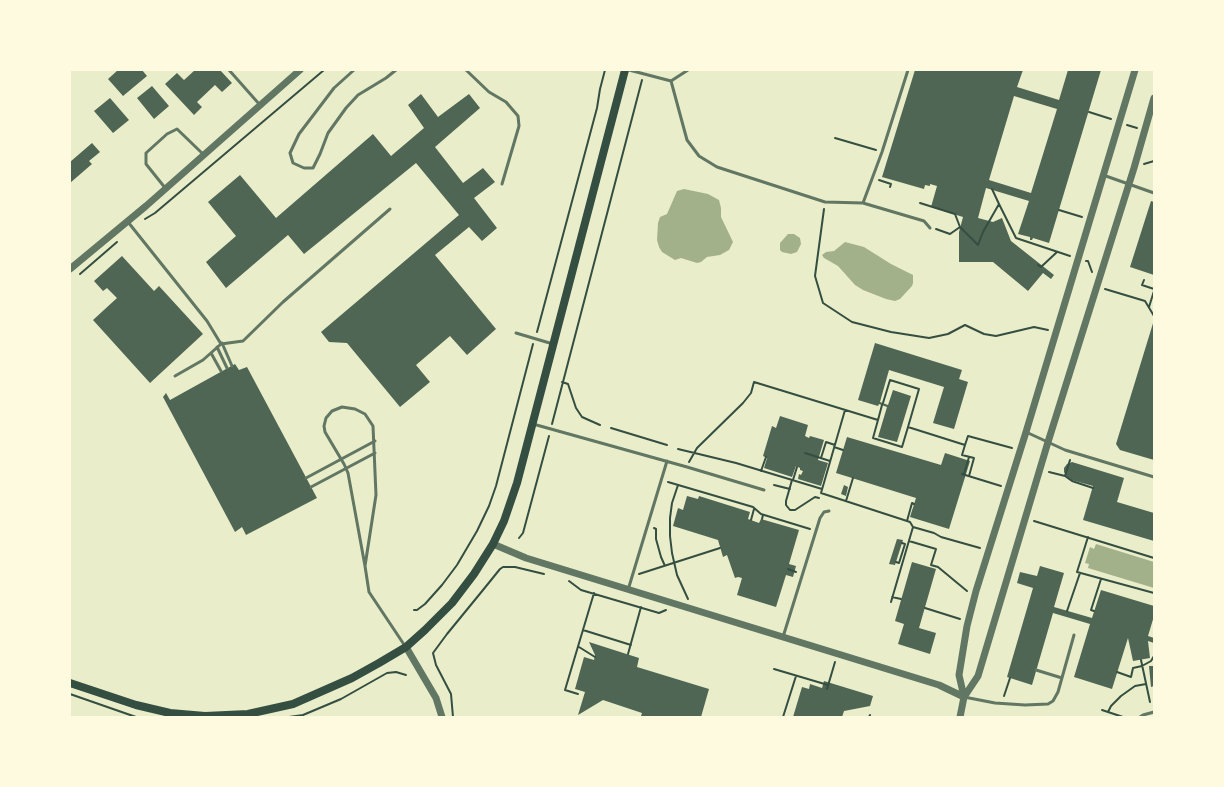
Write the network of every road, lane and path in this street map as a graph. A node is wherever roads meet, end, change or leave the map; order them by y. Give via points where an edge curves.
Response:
1 (229, 70) edge
2 (300, 70) edge
3 (324, 70) edge
4 (354, 70) edge
5 (396, 70) edge
6 (466, 70) edge
7 (605, 70) edge
8 (625, 70) edge
9 (629, 70) edge
10 (688, 70) edge
11 (908, 70) edge
12 (1135, 70) edge
13 (643, 74) junction
14 (671, 81) junction
15 (1154, 98) edge
16 (260, 105) junction
17 (1089, 112) dead end
18 (1112, 119) dead end
19 (1124, 124) dead end
20 (1138, 129) dead end
21 (835, 138) dead end
22 (869, 148) dead end
23 (204, 155) junction
24 (1154, 161) edge
25 (1141, 165) dead end
26 (1103, 176) junction
27 (873, 178) junction
28 (502, 184) dead end
29 (1128, 185) junction
30 (890, 187) dead end
31 (166, 189) junction
32 (992, 189) dead end
33 (1154, 193) edge
34 (825, 202) junction
35 (863, 203) junction
36 (920, 203) dead end
37 (999, 204) junction
38 (390, 209) dead end
39 (1059, 210) dead end
40 (1082, 218) dead end
41 (146, 219) dead end
42 (128, 222) junction
43 (960, 227) junction
44 (930, 228) joint
45 (121, 239) dead end
46 (1058, 252) junction
47 (1070, 256) dead end
48 (1083, 260) dead end
49 (1038, 265) dead end
50 (70, 270) edge
51 (80, 274) dead end
52 (1093, 276) dead end
53 (1144, 280) dead end
54 (1104, 288) dead end
55 (1154, 290) edge
56 (1149, 307) junction
57 (1154, 309) edge
58 (1151, 311) junction
59 (541, 316) junction
60 (1154, 316) edge
61 (545, 317) dead end
62 (573, 324) dead end
63 (577, 325) junction
64 (1048, 330) dead end
65 (516, 333) dead end
66 (535, 339) junction
67 (221, 344) junction
68 (553, 345) junction
69 (217, 348) junction
70 (211, 353) junction
71 (232, 366) dead end
72 (227, 368) dead end
73 (221, 372) dead end
74 (175, 376) dead end
75 (562, 382) junction
76 (845, 409) junction
77 (878, 420) junction
78 (532, 424) junction
79 (600, 425) dead end
80 (908, 427) junction
81 (611, 428) dead end
82 (550, 429) junction
83 (1026, 432) junction
84 (375, 441) junction
85 (1048, 442) junction
86 (965, 445) junction
87 (667, 446) dead end
88 (834, 446) junction
89 (1012, 448) dead end
90 (678, 449) dead end
91 (844, 450) dead end
92 (375, 453) junction
93 (805, 453) dead end
94 (693, 454) junction
95 (766, 457) dead end
96 (969, 457) junction
97 (341, 458) junction
98 (821, 458) junction
99 (1070, 460) dead end
100 (667, 461) junction
101 (830, 461) junction
102 (687, 467) junction
103 (797, 467) dead end
104 (346, 468) junction
105 (762, 471) junction
106 (1049, 472) dead end
107 (969, 476) junction
108 (1065, 476) junction
109 (1154, 477) edge
110 (306, 478) dead end
111 (853, 478) dead end
112 (793, 480) junction
113 (670, 482) dead end
114 (678, 485) junction
115 (774, 485) dead end
116 (1000, 486) dead end
117 (311, 487) dead end
118 (1093, 488) dead end
119 (790, 489) junction
120 (822, 489) junction
121 (764, 490) dead end
122 (819, 498) dead end
123 (846, 502) junction
124 (914, 504) dead end
125 (754, 509) junction
126 (829, 511) dead end
127 (763, 515) junction
128 (762, 519) dead end
129 (751, 520) dead end
130 (907, 521) junction
131 (1034, 521) dead end
132 (670, 522) junction
133 (674, 523) dead end
134 (647, 526) junction
135 (913, 527) junction
136 (810, 529) dead end
137 (1088, 537) junction
138 (519, 538) dead end
139 (909, 541) junction
140 (902, 543) dead end
141 (493, 544) junction
142 (720, 548) dead end
143 (981, 549) dead end
144 (903, 554) junction
145 (1154, 558) edge
146 (896, 562) dead end
147 (674, 563) junction
148 (365, 566) junction
149 (666, 566) junction
150 (788, 569) dead end
151 (796, 572) dead end
152 (1080, 573) junction
153 (550, 575) dead end
154 (632, 577) junction
155 (563, 579) dead end
156 (1101, 579) junction
157 (628, 590) junction
158 (968, 592) dead end
159 (594, 593) junction
160 (1154, 593) edge
161 (892, 597) junction
162 (901, 599) dead end
163 (891, 602) dead end
164 (642, 607) junction
165 (924, 608) dead end
166 (693, 609) junction
167 (414, 610) dead end
168 (669, 611) dead end
169 (1067, 611) dead end
170 (1094, 611) dead end
171 (960, 619) dead end
172 (583, 630) junction
173 (1074, 635) dead end
174 (783, 637) junction
175 (631, 645) junction
176 (406, 647) junction
177 (578, 647) junction
178 (628, 654) dead end
179 (1154, 656) edge
180 (595, 657) dead end
181 (1141, 660) dead end
182 (835, 662) dead end
183 (1142, 666) junction
184 (774, 669) dead end
185 (1036, 670) dead end
186 (1117, 672) dead end
187 (406, 675) dead end
188 (796, 676) junction
189 (1010, 678) dead end
190 (1062, 678) junction
191 (70, 683) edge
192 (1146, 684) junction
193 (828, 685) junction
194 (827, 689) dead end
195 (70, 694) edge
196 (578, 694) dead end
197 (1004, 696) dead end
198 (964, 697) junction
199 (1150, 702) dead end
200 (1102, 710) dead end
201 (1108, 712) junction
202 (1154, 712) edge
203 (136, 717) edge
204 (289, 717) edge
205 (442, 717) edge
206 (453, 717) edge
207 (783, 717) edge
208 (960, 717) edge
209 (1123, 717) edge
210 (1140, 717) edge

1 - 16 lane
2 - 16 street
3 - 41 path
4 - 5 lane via 334,88 299,134 290,153 293,163 304,168 313,168 328,133 346,108 358,95
6 - 28 lane via 488,92 506,102 518,116 519,126
7 - 59 path
8 - 68 main road
9 - 13 lane
10 - 14 lane
11 - 27 lane
12 - 26 street
13 - 14 lane
13 - 63 path
14 - 34 lane via 687,140 699,156 717,167
15 - 29 street
16 - 23 street
17 - 18 path
19 - 20 path
21 - 22 path
23 - 31 street
23 - 31 lane via 177,129 167,134 146,153 146,164
24 - 25 path
26 - 29 lane
26 - 83 street
27 - 30 path via 891,184
27 - 35 lane
29 - 33 lane
29 - 85 street
31 - 42 street
32 - 37 path
34 - 35 lane
34 - 64 path via 815,276 823,303 852,322 929,338 948,334 964,324 984,334 996,336 1034,327
35 - 44 lane via 924,221
36 - 43 path via 955,214
37 - 43 path via 978,246
37 - 46 path via 1016,238
38 - 67 lane via 242,341
39 - 40 path
42 - 50 street
42 - 67 lane via 207,321
43 - 44 path via 950,234
45 - 51 path
46 - 47 path
46 - 49 path via 1040,268
48 - 52 path via 1088,261
53 - 55 path via 1142,285
54 - 56 path via 1146,301
55 - 56 path
56 - 58 path
57 - 58 path
58 - 60 path
59 - 61 path
59 - 66 path
62 - 63 path
63 - 75 path
65 - 66 lane
66 - 68 lane
66 - 167 path via 489,506 457,565 424,604
67 - 69 lane
67 - 71 lane
68 - 78 main road
69 - 70 lane
69 - 72 lane
70 - 73 lane
70 - 74 lane
75 - 79 path via 568,384 576,408 582,417
75 - 82 path
76 - 77 path
76 - 88 path
76 - 94 path via 754,382 751,393 743,403
77 - 80 path via 872,438 902,447
77 - 80 path via 890,380 919,389
78 - 82 lane
78 - 141 main road via 517,483
80 - 86 path
81 - 87 path
82 - 100 lane
82 - 138 path via 523,533
83 - 85 lane
83 - 198 street via 967,626 959,674
84 - 92 lane
84 - 97 lane
84 - 97 lane via 373,426 365,414 342,407 332,411 326,418 325,432
85 - 109 lane via 1065,450
85 - 198 street via 978,676
86 - 89 path via 968,436
86 - 96 path via 962,455
88 - 91 path
88 - 98 path via 826,442
88 - 101 path
90 - 94 path
92 - 104 lane
92 - 148 lane via 376,495
93 - 98 path
94 - 102 path
94 - 105 path
95 - 105 path
96 - 107 path via 974,458
96 - 107 path via 963,474
97 - 104 lane
97 - 110 lane
98 - 101 path
99 - 108 path
100 - 102 lane
100 - 134 lane
101 - 120 path
102 - 121 lane
103 - 112 path
104 - 117 lane
104 - 148 lane
105 - 112 path
106 - 108 path
107 - 116 path
108 - 118 path
111 - 123 path
112 - 119 path
112 - 120 path
113 - 114 path
114 - 125 path
114 - 132 path via 672,503
115 - 119 path
119 - 122 path via 786,505 792,511 815,497
120 - 123 path via 820,494
123 - 130 path
124 - 130 path via 912,503
125 - 127 path
125 - 129 path
126 - 174 lane via 824,512 820,518
127 - 128 path
127 - 136 path
130 - 135 path
131 - 137 path
132 - 133 path
132 - 147 path
134 - 149 path via 656,528 656,539
134 - 154 lane
135 - 139 path
135 - 143 path
137 - 145 path
137 - 152 path via 1077,572
139 - 144 path
139 - 158 path via 936,549 931,566 938,567
140 - 144 path via 905,544
141 - 157 street via 526,558
141 - 176 main road via 452,603
142 - 147 path
144 - 146 path via 899,563
144 - 161 path
147 - 149 path
147 - 166 path
148 - 176 lane via 369,592
149 - 154 path
150 - 151 path
152 - 156 path
152 - 169 path
153 - 206 path via 507,565 500,569 434,653 436,665 451,694
154 - 157 lane
155 - 159 path via 581,590
156 - 160 path
156 - 170 path via 1091,610
157 - 166 street
159 - 164 path
159 - 172 path
161 - 162 path
161 - 163 path
164 - 168 path via 659,613
164 - 175 path
165 - 171 path
166 - 174 street
172 - 175 path
172 - 177 path
173 - 190 lane
174 - 198 street via 939,685
175 - 178 path
176 - 191 main road via 352,678 293,704 248,714 205,716 170,713 136,705
176 - 205 street via 436,698
177 - 180 path
177 - 196 path via 565,690
179 - 183 path
181 - 183 path
182 - 193 path
183 - 186 path via 1134,668 1131,676
183 - 192 path
184 - 188 path
185 - 190 lane
187 - 204 path via 387,673 341,699 303,715
188 - 193 path
188 - 207 path
189 - 197 path
190 - 198 lane via 1056,697 1048,704 995,703
192 - 199 path
192 - 201 path via 1135,686 1121,696
193 - 194 path
195 - 203 path
198 - 208 street
200 - 201 path
201 - 209 path
202 - 210 lane

